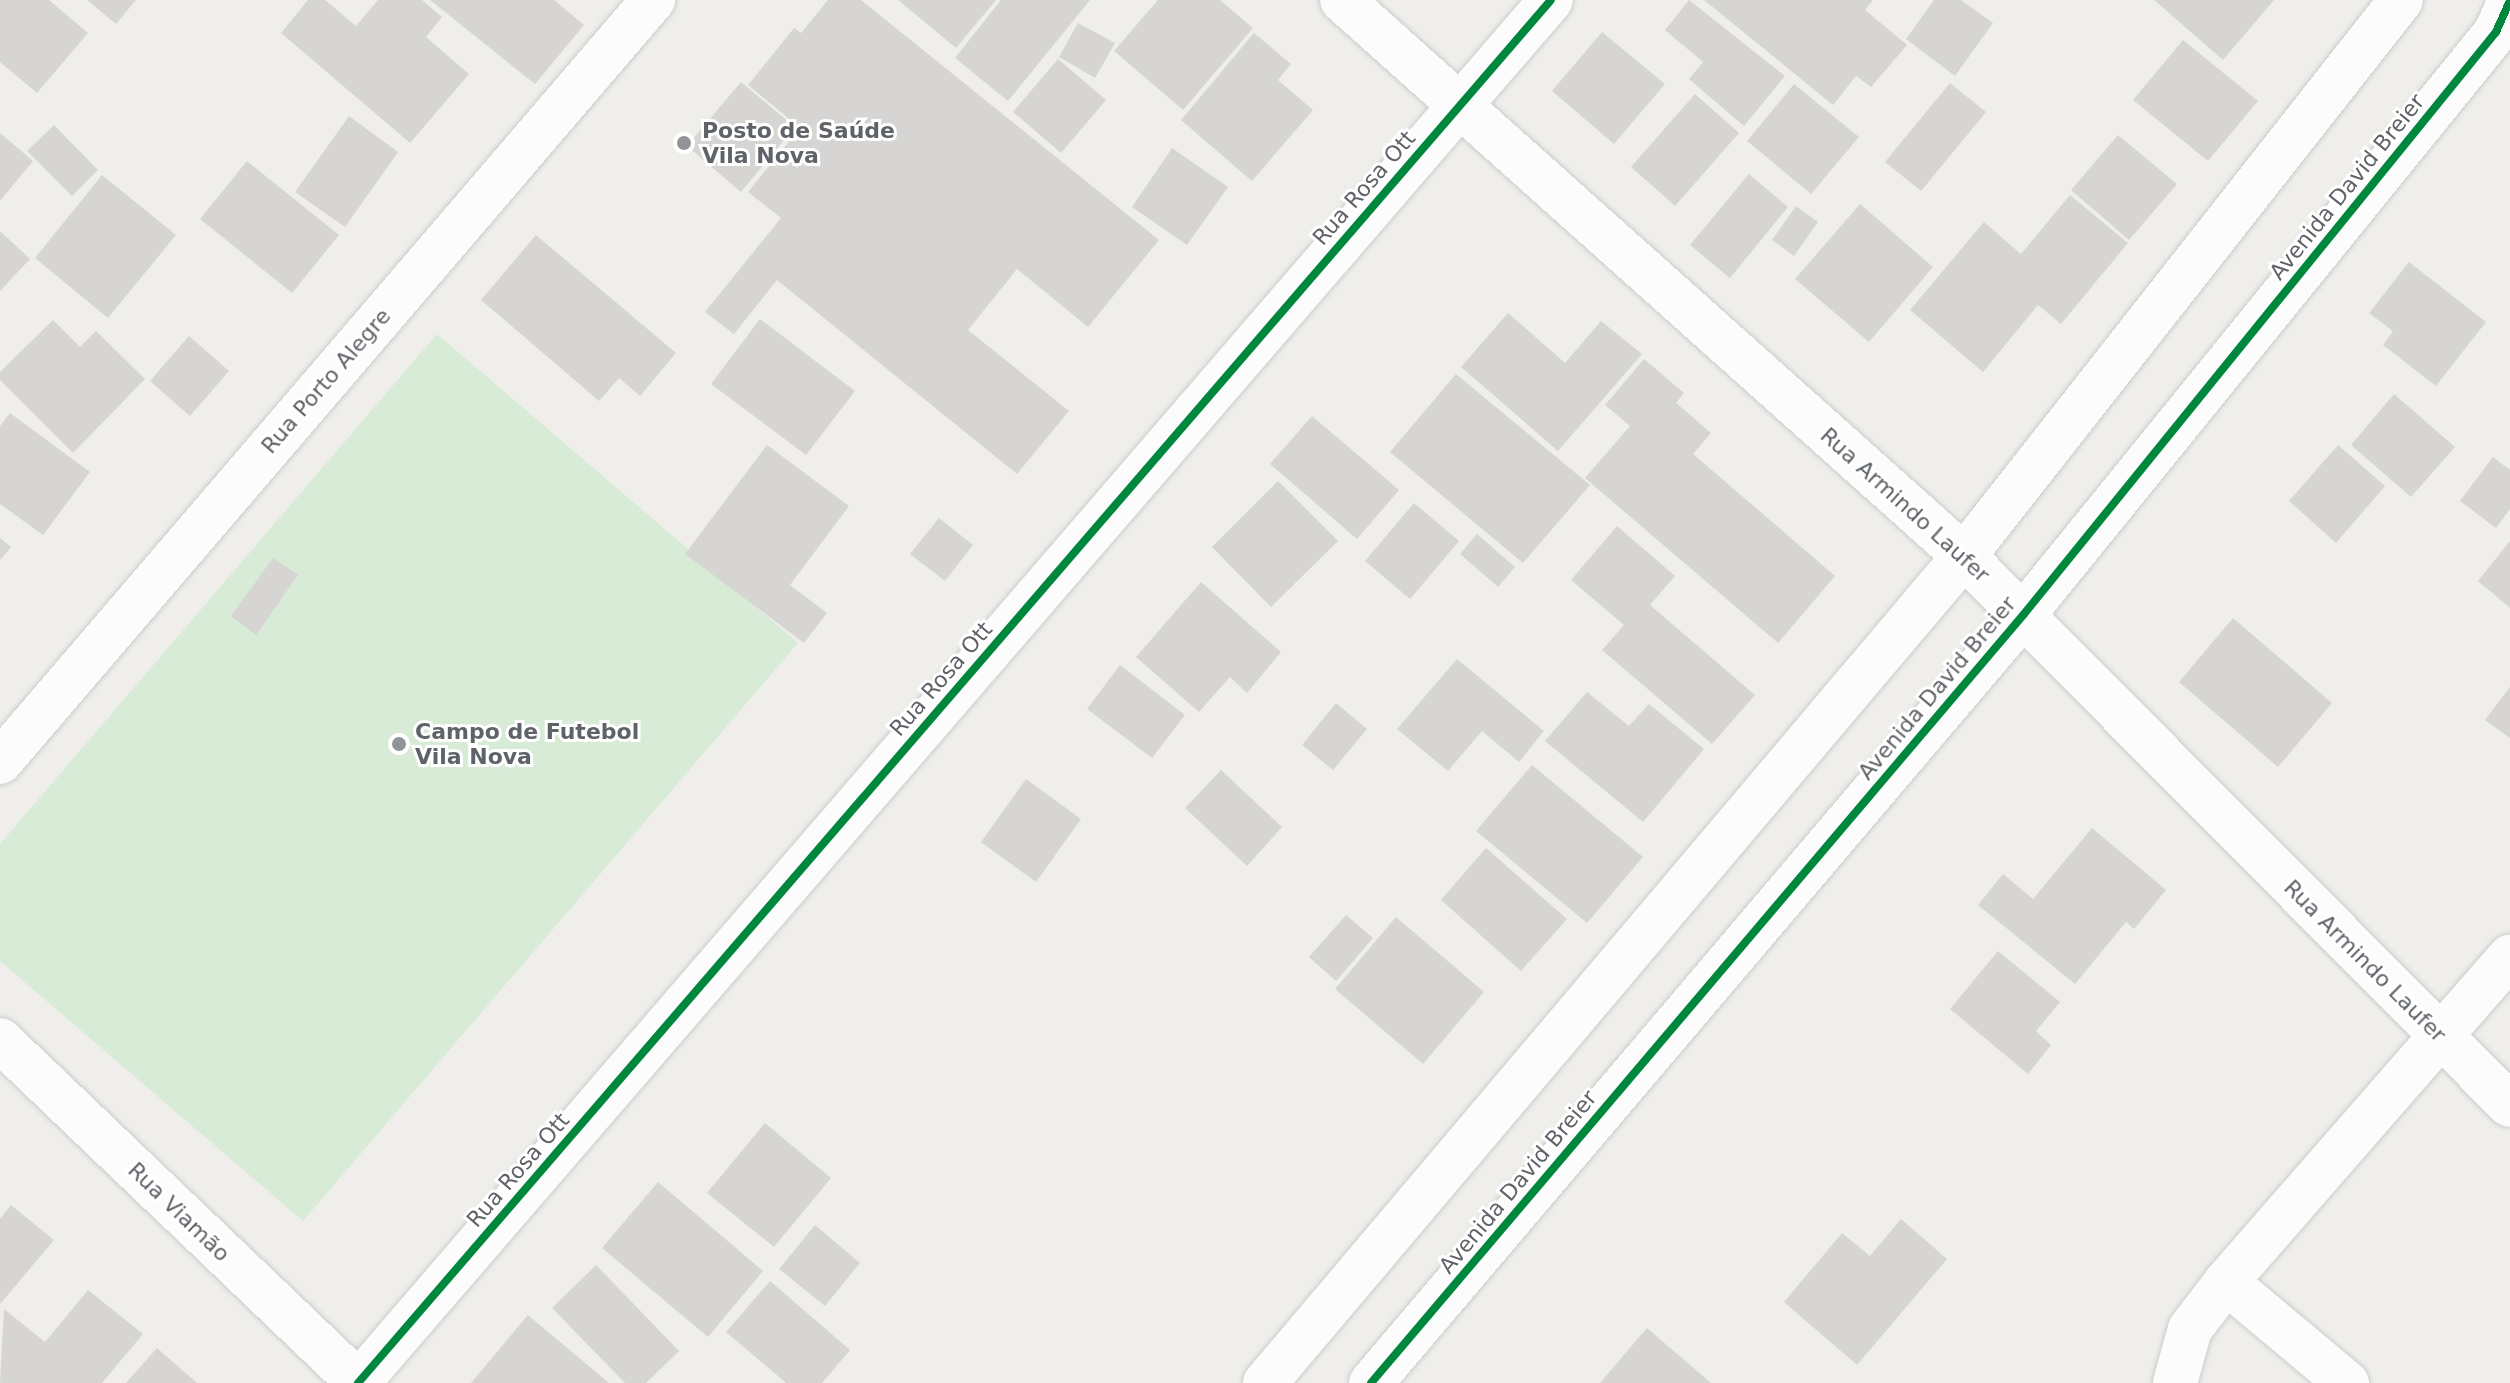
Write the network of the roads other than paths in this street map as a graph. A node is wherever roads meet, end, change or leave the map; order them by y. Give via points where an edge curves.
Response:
1 (653, 0) edge
2 (1342, 0) edge
3 (1551, 0) edge
4 (2401, 0) edge
5 (2510, 0) edge
6 (1459, 105) junction
7 (1964, 556) junction
8 (2024, 614) junction
9 (0, 762) edge
10 (2510, 957) edge
11 (2438, 1036) junction
12 (0, 1040) edge
13 (2510, 1105) edge
14 (2226, 1282) junction
15 (358, 1383) edge
16 (1265, 1383) edge
17 (1371, 1383) edge
18 (2175, 1383) edge
19 (2347, 1383) edge

1 - 9 street, Rua Porto Alegre
2 - 6 street, Rua Armindo Laufer
3 - 6 street, Rua Rosa Ott
4 - 7 street
5 - 8 street, Avenida David Breier via 2496,32
6 - 7 street, Rua Armindo Laufer
6 - 15 street, Rua Rosa Ott
7 - 8 street, Rua Armindo Laufer
7 - 16 street
8 - 11 street, Rua Armindo Laufer
8 - 17 street, Avenida David Breier
10 - 11 street
11 - 13 street, Rua Armindo Laufer
11 - 14 street
12 - 15 street, Rua Viamão
14 - 18 street via 2190,1329
14 - 19 street

